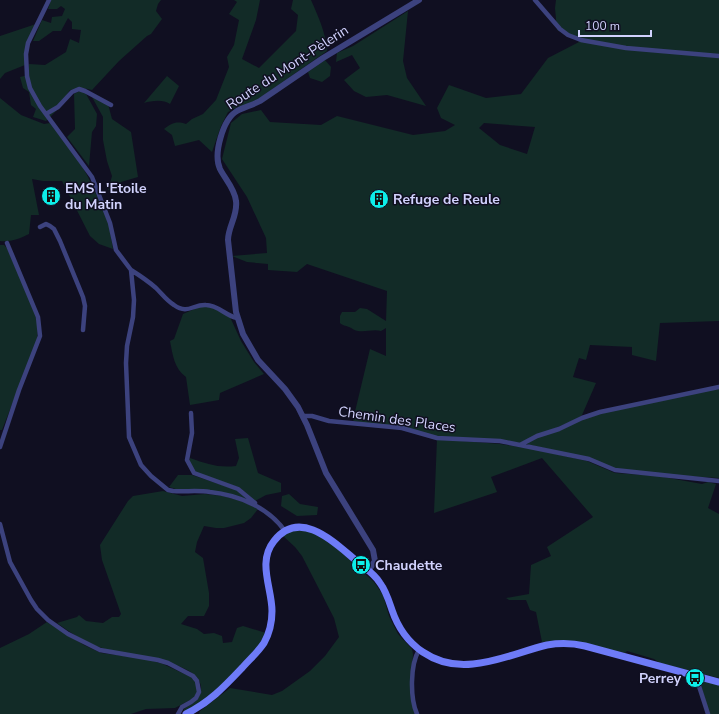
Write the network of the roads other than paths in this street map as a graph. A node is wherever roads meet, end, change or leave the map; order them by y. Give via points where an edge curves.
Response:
1 (49, 0) edge
2 (419, 0) edge
3 (535, 0) edge
4 (719, 56) edge
5 (111, 104) dead end
6 (46, 114) junction
7 (40, 227) dead end
8 (7, 243) dead end
9 (131, 270) junction
10 (237, 318) junction
11 (83, 330) dead end
12 (719, 387) edge
13 (191, 413) dead end
14 (304, 416) junction
15 (520, 445) junction
16 (0, 447) edge
17 (719, 481) edge
18 (261, 508) junction
19 (0, 524) edge
20 (285, 531) junction
21 (368, 571) junction
22 (419, 650) junction
23 (698, 676) junction
24 (719, 682) edge
25 (196, 712) edge
26 (178, 714) edge
27 (186, 714) edge
28 (417, 714) edge
29 (708, 714) edge

1 - 6 street via 26,54 30,88
2 - 10 street, Route du Mont-Pèlerin via 323,58 260,101 238,110 229,118 217,159 219,168 234,193 236,203 228,240
3 - 4 street via 560,29 581,40 632,49
5 - 6 street via 79,90 72,92 58,107
6 - 9 street via 92,177 110,223 116,250
7 - 11 street via 46,224 50,226 60,241 83,297
8 - 16 street via 38,317 40,336
9 - 10 street via 180,309 187,310 204,304
9 - 18 street via 134,300 126,363 128,421 129,437 141,465 173,492 229,495
10 - 14 street, Route du Mont-Pèlerin via 255,356 285,389
12 - 15 street via 600,412
13 - 18 street via 192,433 187,460 194,473 238,489
14 - 15 street, Chemin des Places via 402,428 437,438 500,441
14 - 21 street, Route du Mont-Pèlerin via 326,473 373,550 374,561
15 - 17 street, Chemin des Places via 589,459 615,470
18 - 20 street
19 - 26 street via 10,562 31,600 48,620 68,634 100,650 158,660 193,676 199,692
20 - 21 main road via 300,527 316,530
20 - 25 main road via 273,541 266,556 272,622 264,642 219,693
21 - 22 main road via 378,579 384,589 402,632
22 - 23 main road via 441,661 466,664 485,662 552,644 571,644
22 - 28 street via 415,659 412,695
23 - 24 main road
23 - 29 street
25 - 27 main road

